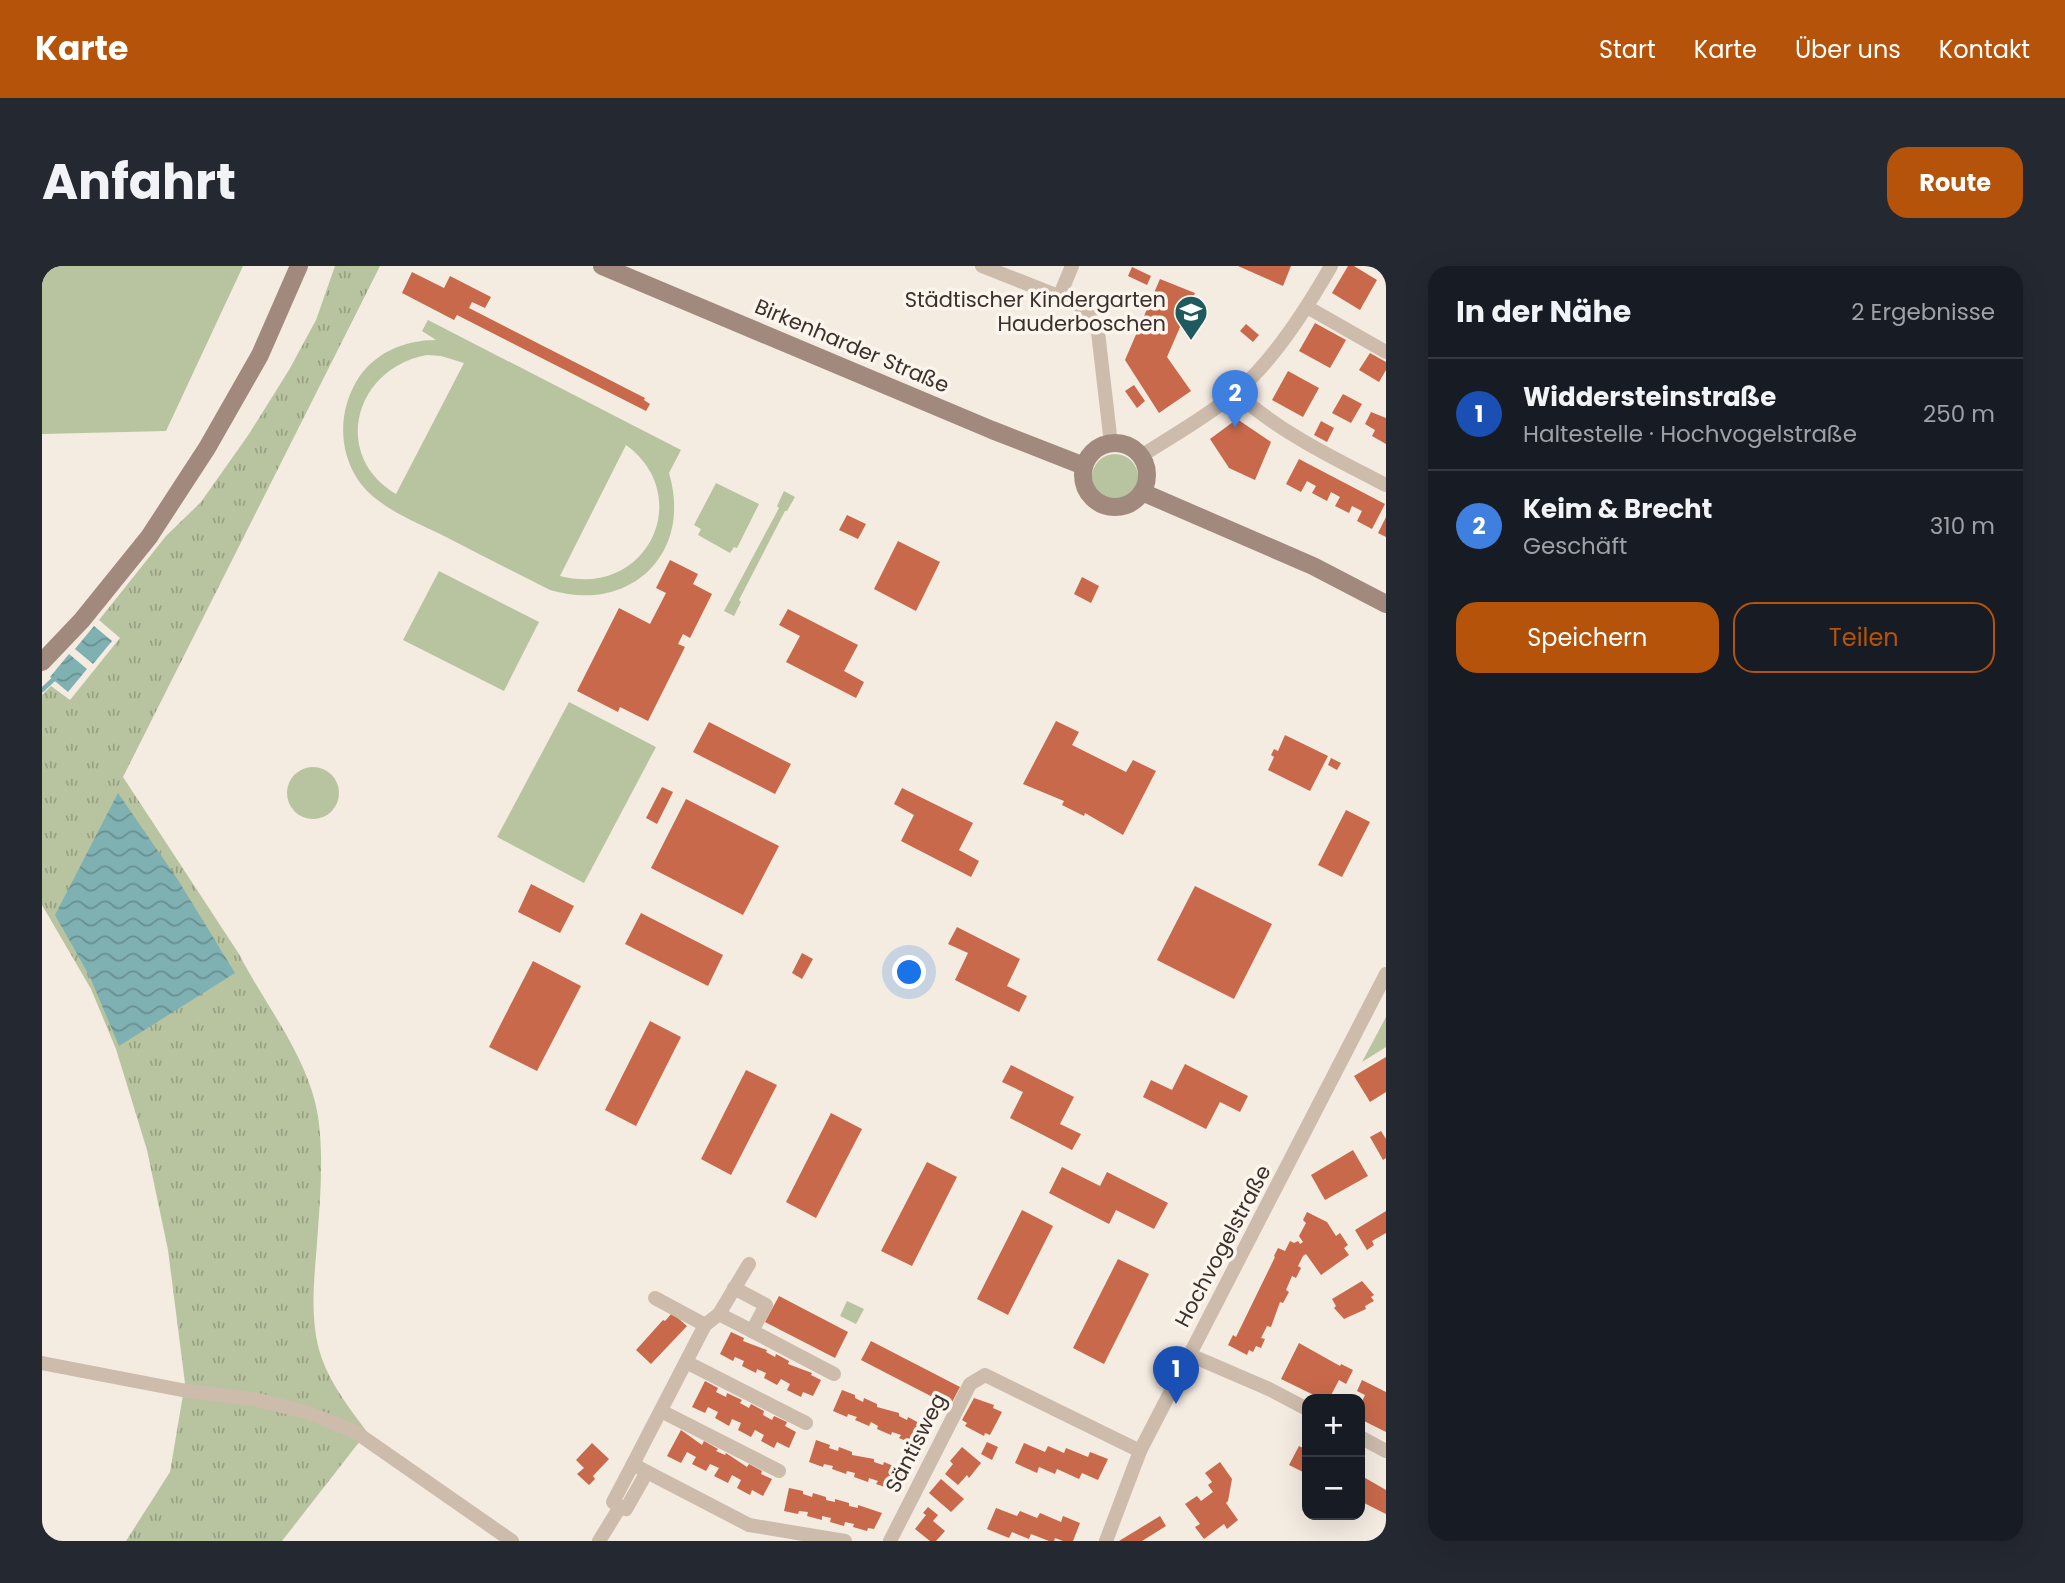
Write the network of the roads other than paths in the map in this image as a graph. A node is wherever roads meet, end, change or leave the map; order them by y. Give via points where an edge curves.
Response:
1 (299, 266) edge
2 (602, 266) edge
3 (982, 266) edge
4 (1072, 266) edge
5 (1331, 266) edge
6 (1059, 297) junction
7 (1307, 307) junction
8 (1386, 352) edge
9 (1236, 393) junction
10 (1111, 444) junction
11 (1141, 456) junction
12 (1084, 466) junction
13 (1386, 485) edge
14 (1142, 492) junction
15 (1386, 604) edge
16 (42, 662) edge
17 (1386, 974) edge
18 (749, 1264) dead end
19 (734, 1288) junction
20 (655, 1298) dead end
21 (719, 1314) junction
22 (705, 1325) junction
23 (752, 1331) junction
24 (1190, 1355) junction
25 (686, 1362) junction
26 (42, 1363) edge
27 (834, 1374) dead end
28 (1302, 1406) edge
29 (662, 1411) junction
30 (806, 1423) dead end
31 (1365, 1440) edge
32 (1140, 1451) junction
33 (1386, 1451) edge
34 (633, 1464) junction
35 (779, 1471) dead end
36 (647, 1472) junction
37 (620, 1507) junction
38 (513, 1541) edge
39 (599, 1541) edge
40 (845, 1541) edge
41 (890, 1541) edge
42 (1106, 1541) edge

1 - 16 main road via 260,355 200,459 149,537
2 - 12 main road, Birkenharder Straße
3 - 6 street
4 - 6 street
5 - 7 street
6 - 10 street via 1089,313 1098,332
7 - 8 street
7 - 9 street
9 - 11 street
9 - 13 street via 1303,442
10 - 11 main road via 1127,446
10 - 12 main road via 1094,451
11 - 14 main road via 1147,474
12 - 14 main road via 1085,488 1099,503 1128,505
14 - 15 main road via 1314,566
17 - 24 street, Hochvogelstraße
18 - 19 street
19 - 21 street
19 - 23 street via 766,1304
20 - 22 street
21 - 22 street
21 - 23 street
22 - 25 street
23 - 27 street
24 - 28 street
24 - 32 street, Hochvogelstraße
25 - 29 street
25 - 30 street
26 - 38 street via 306,1412 354,1432
29 - 34 street
29 - 35 street
31 - 33 street
32 - 41 street, Säntisweg via 985,1375 970,1384
32 - 42 street, Hochvogelstraße
34 - 36 street
34 - 37 street via 612,1503
36 - 37 street via 626,1509
36 - 40 street via 749,1525
37 - 39 street

